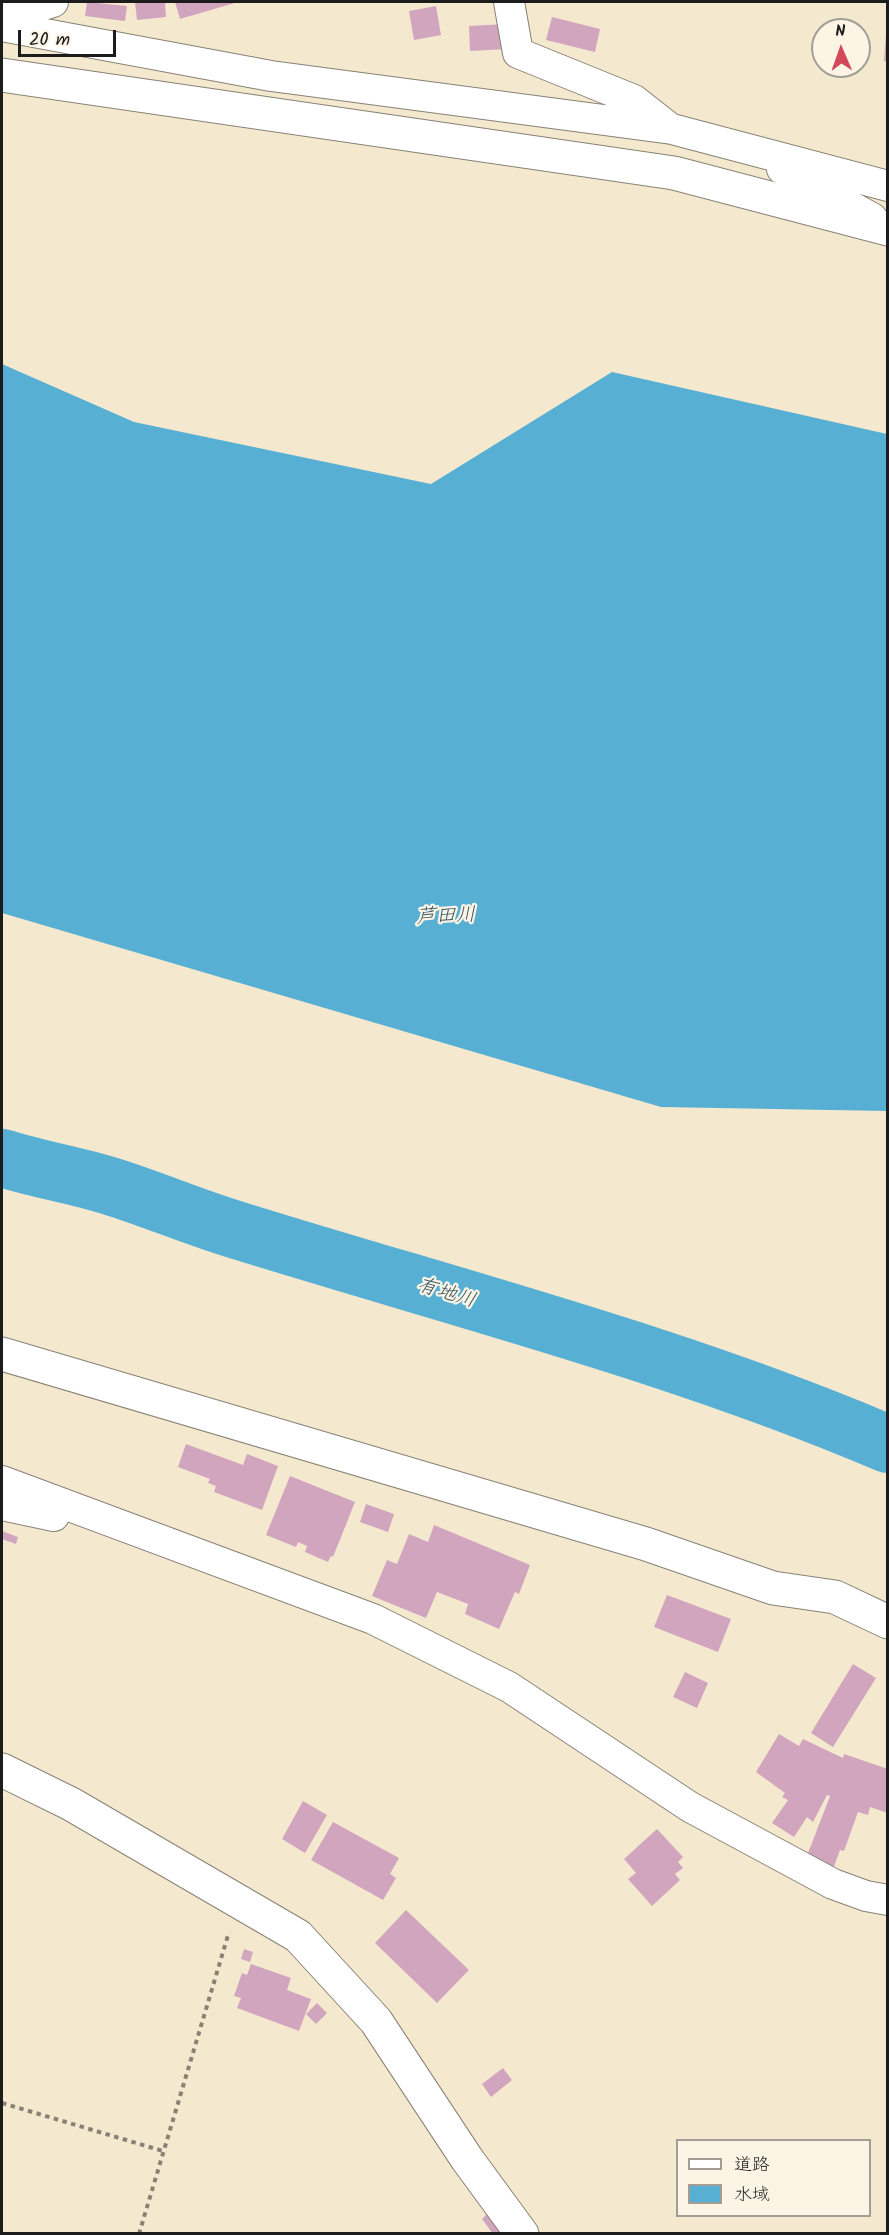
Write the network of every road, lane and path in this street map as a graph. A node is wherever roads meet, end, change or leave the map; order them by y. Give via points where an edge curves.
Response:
1 (53, 2) edge
2 (509, 2) edge
3 (2, 14) edge
4 (2, 26) edge
5 (2, 75) edge
6 (672, 129) junction
7 (741, 147) junction
8 (888, 186) edge
9 (888, 228) edge
10 (2, 1354) edge
11 (2, 1480) edge
12 (2, 1505) edge
13 (72, 1507) junction
14 (888, 1622) edge
15 (2, 1770) edge
16 (888, 1900) edge
17 (238, 1901) junction
18 (2, 2103) edge
19 (163, 2151) junction
20 (139, 2234) edge
21 (522, 2234) edge

1 - 3 street
2 - 6 street via 518,53 634,100
4 - 6 street via 271,76
5 - 9 street via 675,173
6 - 7 street
7 - 8 street
7 - 9 street
10 - 14 street via 646,1544 773,1588 835,1598
11 - 13 street
12 - 13 street via 54,1516
13 - 16 street via 373,1618 509,1687 690,1807 833,1884
15 - 17 street via 71,1804
17 - 19 path
17 - 21 street via 298,1936 376,2020 466,2159
18 - 19 path
19 - 20 path

